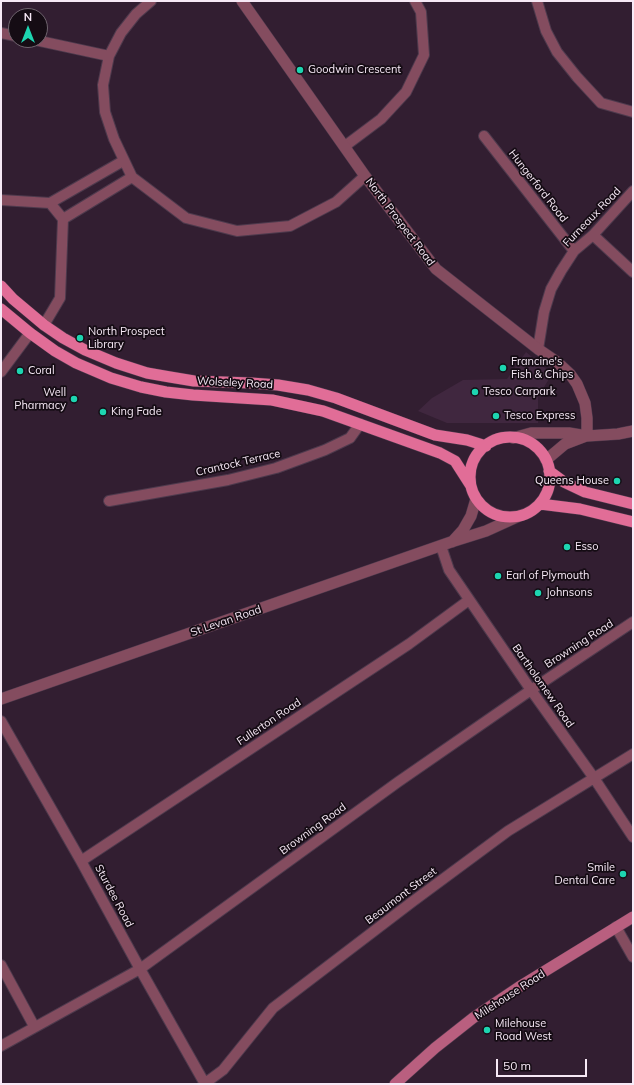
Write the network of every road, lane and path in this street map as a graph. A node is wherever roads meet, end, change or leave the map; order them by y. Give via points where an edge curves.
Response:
1 (151, 1) edge
2 (242, 1) edge
3 (415, 1) edge
4 (537, 1) edge
5 (48, 43) edge
6 (109, 56) junction
7 (633, 112) edge
8 (484, 136) dead end
9 (345, 146) junction
10 (124, 161) junction
11 (366, 176) junction
12 (132, 177) junction
13 (633, 191) edge
14 (1, 200) edge
15 (50, 203) junction
16 (63, 219) junction
17 (593, 235) junction
18 (574, 251) junction
19 (633, 272) edge
20 (1, 286) edge
21 (1, 308) edge
22 (44, 324) junction
23 (30, 333) junction
24 (538, 349) junction
25 (1, 372) edge
26 (360, 424) junction
27 (633, 431) edge
28 (587, 436) junction
29 (513, 438) junction
30 (486, 446) junction
31 (546, 460) junction
32 (549, 471) junction
33 (471, 486) junction
34 (476, 498) junction
35 (109, 500) dead end
36 (540, 504) junction
37 (633, 504) edge
38 (519, 516) junction
39 (633, 522) edge
40 (451, 542) junction
41 (440, 546) junction
42 (469, 600) junction
43 (633, 622) edge
44 (531, 690) junction
45 (1, 700) edge
46 (1, 721) edge
47 (633, 754) edge
48 (594, 778) junction
49 (633, 837) edge
50 (81, 861) junction
51 (633, 917) edge
52 (616, 927) junction
53 (633, 957) edge
54 (1, 965) edge
55 (140, 968) junction
56 (34, 1026) junction
57 (1, 1046) edge
58 (205, 1084) edge
59 (395, 1084) edge

1 - 6 street via 136,14 121,33
2 - 9 street, North Prospect Road
3 - 9 street via 421,12 424,55 406,92 381,119
4 - 7 street via 546,31 557,52 577,77 601,104
5 - 6 street
6 - 10 street via 103,85 105,112
8 - 18 street, Hungerford Road
9 - 11 street, North Prospect Road
10 - 12 street
10 - 15 street
11 - 12 street via 336,202 290,226 237,231 186,218
11 - 24 street, North Prospect Road via 436,269
12 - 16 street
13 - 17 street, Furneaux Road
14 - 15 street
15 - 16 street
16 - 22 street via 60,298
17 - 18 street, Furneaux Road
17 - 19 street
18 - 24 street, Furneaux Road via 551,289
20 - 22 main road, Wolseley Road
21 - 23 main road, Wolseley Road
22 - 30 main road, Wolseley Road via 85,350 147,373 170,378 264,384 308,390 435,435
23 - 25 street
23 - 26 main road, Wolseley Road via 76,363 141,387 193,395 272,400 323,411
24 - 28 street, North Prospect Road via 557,362 577,384 585,403
26 - 33 main road, Wolseley Road via 455,461
26 - 35 street, Crantock Terrace via 350,438 276,468 228,480
27 - 28 street
28 - 29 street via 569,433 531,433
28 - 31 street via 565,444
29 - 30 main road via 499,439
29 - 31 main road via 526,441 538,449
30 - 33 main road via 476,457 470,471
31 - 32 main road
32 - 36 main road via 548,489
32 - 37 main road via 585,492
33 - 34 main road
34 - 38 main road via 486,509 498,516
34 - 40 street via 463,530
36 - 38 main road
36 - 39 main road via 580,509
38 - 40 street, St Levan Road via 486,531
40 - 41 street, St Levan Road
41 - 42 street, Bartholomew Road via 449,570
41 - 45 street, St Levan Road
42 - 44 street, Bartholomew Road
42 - 50 street, Fullerton Road via 409,644
43 - 44 street, Browning Road
44 - 48 street, Bartholomew Road
44 - 55 street, Browning Road via 398,782
46 - 50 street, Sturdee Road
47 - 48 street, Beaumont Street
48 - 49 street, Bartholomew Road
48 - 58 street, Beaumont Street via 508,831 273,1008 223,1070
50 - 55 street, Sturdee Road
51 - 52 main road, Milehouse Road
52 - 53 street
52 - 59 main road, Milehouse Road via 473,1018
54 - 56 street
55 - 56 street, Browning Road
55 - 58 street, Sturdee Road
56 - 57 street, Browning Road

